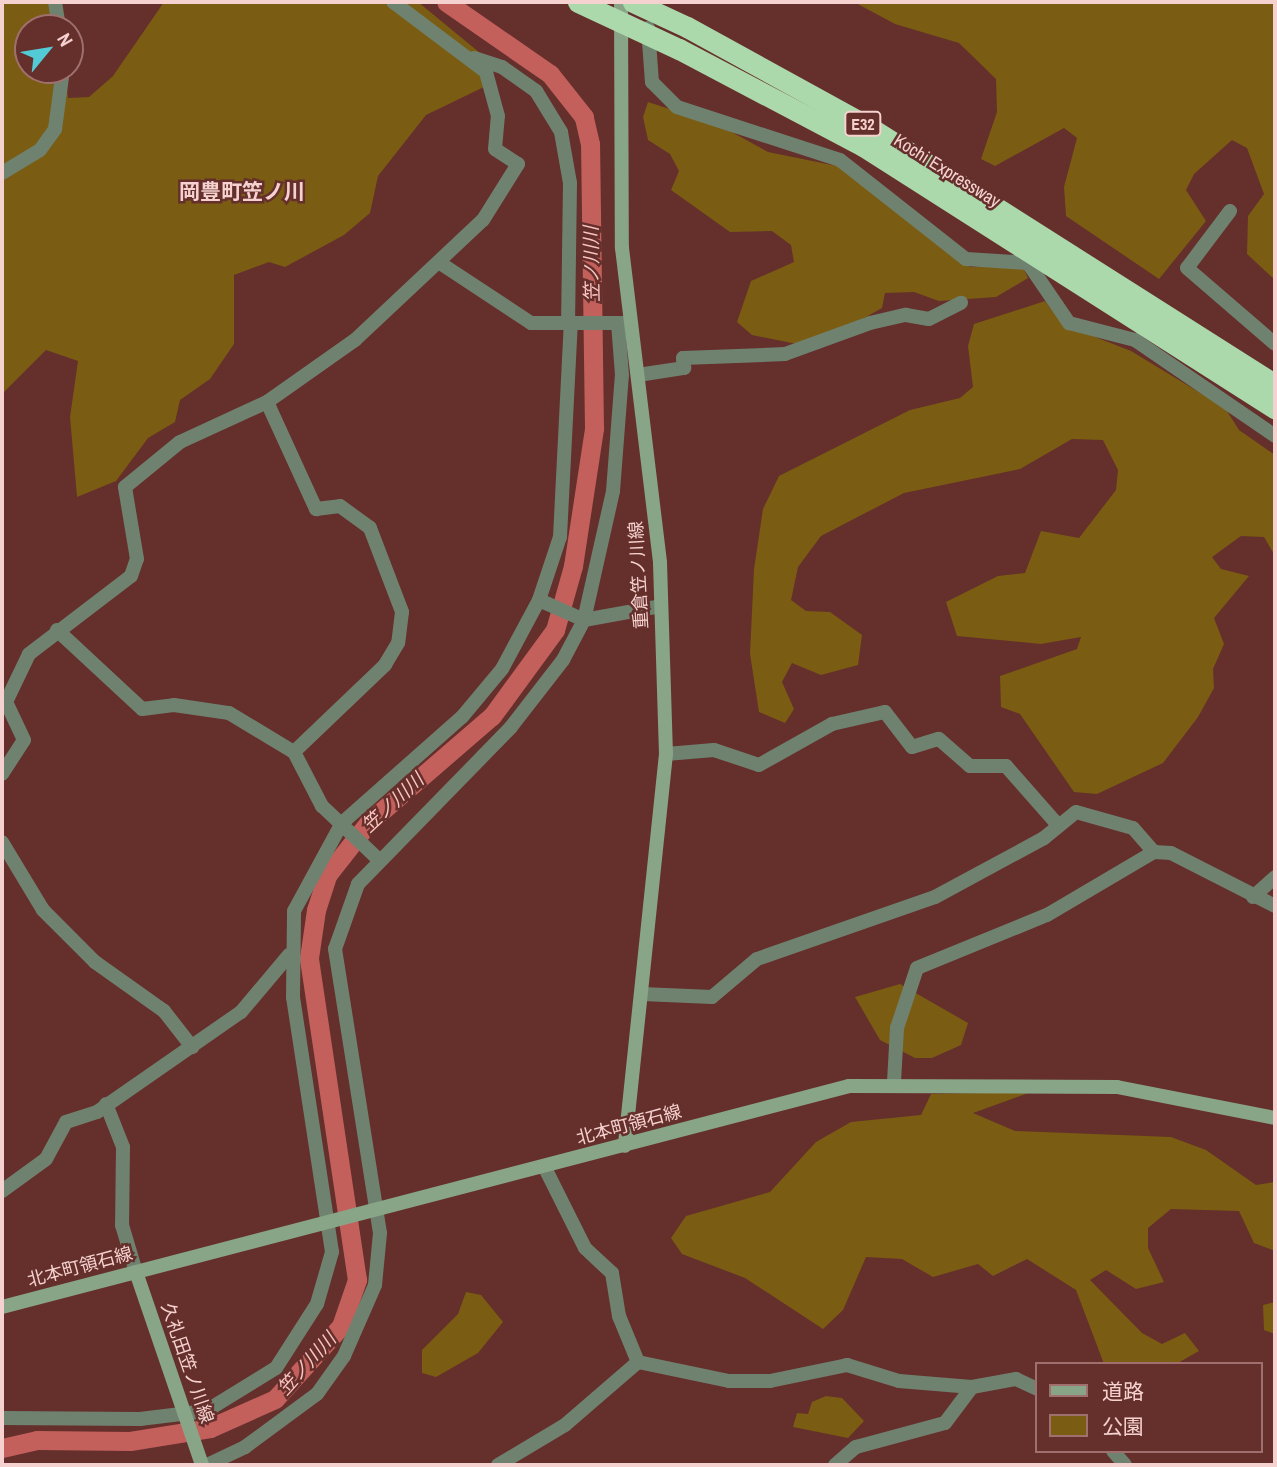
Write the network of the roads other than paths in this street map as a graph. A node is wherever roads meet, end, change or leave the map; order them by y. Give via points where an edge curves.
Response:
1 (393, 2) edge
2 (578, 2) edge
3 (621, 2) edge
4 (633, 2) edge
5 (645, 2) edge
6 (462, 54) junction
7 (61, 84) edge
8 (2, 173) edge
9 (1230, 211) dead end
10 (440, 263) junction
11 (1106, 289) junction
12 (961, 303) dead end
13 (572, 323) junction
14 (619, 323) junction
15 (1275, 344) edge
16 (638, 375) junction
17 (1275, 385) edge
18 (267, 402) junction
19 (1275, 408) edge
20 (1275, 436) edge
21 (541, 601) junction
22 (661, 606) junction
23 (582, 619) junction
24 (57, 630) junction
25 (294, 752) junction
26 (666, 754) junction
27 (2, 775) edge
28 (1058, 825) junction
29 (345, 827) junction
30 (2, 842) edge
31 (1154, 852) junction
32 (376, 857) junction
33 (1275, 877) edge
34 (1253, 897) junction
35 (1275, 906) edge
36 (289, 955) junction
37 (642, 994) junction
38 (192, 1047) junction
39 (894, 1082) junction
40 (106, 1104) junction
41 (1275, 1118) edge
42 (625, 1146) junction
43 (545, 1168) junction
44 (2, 1191) edge
45 (375, 1210) junction
46 (331, 1221) junction
47 (136, 1272) junction
48 (2, 1307) edge
49 (638, 1362) junction
50 (972, 1387) junction
51 (1036, 1389) edge
52 (185, 1417) junction
53 (2, 1418) edge
54 (203, 1464) edge
55 (498, 1465) edge
56 (835, 1465) edge

1 - 6 street
2 - 11 highway, Kochi Expressway / E32, bridge via 679,49 863,146
3 - 14 main road, 重倉笠ノ川線
4 - 11 highway, Kochi Expressway / E32, bridge via 869,127 1034,230
5 - 20 street via 652,82 677,107 840,160 966,259 1028,263 1069,323 1135,340
6 - 10 street via 486,72 498,117 495,149 518,164 483,220
6 - 13 street via 521,78 561,132 569,183
7 - 8 street via 55,129 40,150
9 - 15 street via 1187,268
10 - 13 street via 531,324
10 - 18 street via 355,340
11 - 17 highway, Kochi Expressway / E32
11 - 19 highway, Kochi Expressway / E32
12 - 16 street via 949,313 870,323 826,344 785,354 683,358 684,369
13 - 14 street
13 - 21 street via 560,537
14 - 16 main road, 重倉笠ノ川線
14 - 23 street via 622,375 613,491
16 - 22 main road, 重倉笠ノ川線
18 - 24 street via 180,442 125,487 137,559 131,576
18 - 25 street via 316,509 340,506 370,528 402,612 398,643 385,665
21 - 23 street
21 - 29 street via 502,669 462,717
22 - 23 street
22 - 26 main road, 重倉笠ノ川線
23 - 32 street via 564,660 511,727
24 - 25 street via 142,709 174,705 229,713
24 - 27 street via 29,654 6,702 24,740
25 - 29 street via 316,796
26 - 28 street via 714,750 759,765 832,724 885,712 912,747 939,739 970,766 1006,766
26 - 37 main road, 重倉笠ノ川線
28 - 31 street via 1076,812 1117,820
28 - 37 street via 935,897 757,959 712,997
29 - 32 street
29 - 36 street via 303,886
30 - 38 street via 43,910 95,962 164,1012
31 - 34 street via 1171,853
31 - 39 street via 1047,915 917,968 897,1028
32 - 45 street via 344,913 334,974
33 - 34 street
34 - 35 street
36 - 38 street via 241,1012
36 - 46 street
37 - 42 main road, 重倉笠ノ川線
38 - 40 street
39 - 41 main road, 北本町領石線 via 1117,1087
39 - 42 main road, 北本町領石線 via 849,1086
40 - 44 street via 66,1122 46,1159
40 - 47 street via 122,1147 122,1225
42 - 43 main road, 北本町領石線
43 - 45 main road, 北本町領石線
43 - 49 street via 585,1248 611,1273
45 - 46 main road, 北本町領石線
45 - 54 street via 381,1248 375,1285 344,1356 317,1394 284,1421
46 - 47 main road, 北本町領石線
46 - 52 street via 326,1281 276,1368 230,1400
47 - 48 main road, 北本町領石線
47 - 52 main road, 久礼田笠ノ川線
49 - 50 street via 750,1382 847,1365 898,1381
49 - 55 street via 565,1425
50 - 51 street via 1016,1379
50 - 56 street via 945,1423 856,1447
52 - 53 street
52 - 54 main road, 久礼田笠ノ川線

